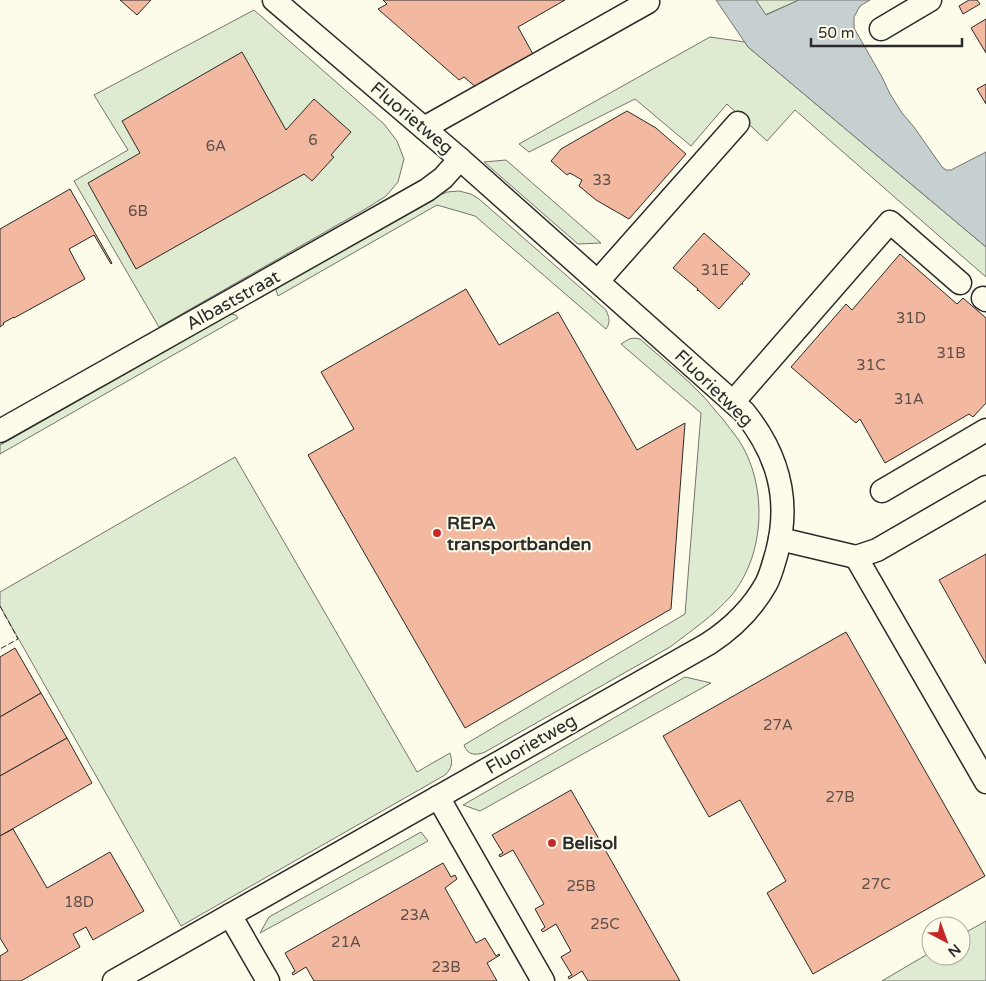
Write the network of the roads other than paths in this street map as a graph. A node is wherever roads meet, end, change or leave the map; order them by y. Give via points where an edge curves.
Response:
1 (274, 0) edge
2 (645, 0) edge
3 (930, 0) edge
4 (881, 28) dead end
5 (738, 122) dead end
6 (424, 128) junction
7 (460, 159) junction
8 (598, 281) junction
9 (960, 283) dead end
10 (733, 402) junction
11 (986, 430) edge
12 (0, 432) edge
13 (986, 487) edge
14 (882, 490) dead end
15 (780, 539) junction
16 (856, 557) junction
17 (986, 782) edge
18 (438, 797) junction
19 (230, 915) junction
20 (114, 981) edge
21 (268, 981) edge
22 (543, 981) edge

1 - 6 street, Fluorietweg
2 - 6 street via 648,2
3 - 4 street
5 - 8 street
6 - 7 street, Fluorietweg
7 - 8 street, Fluorietweg
7 - 12 street, Albaststraat via 427,190
8 - 10 street, Fluorietweg
9 - 10 street via 890,222
10 - 15 street, Fluorietweg via 755,426 772,456 781,495
11 - 14 street
13 - 16 street via 877,550
15 - 16 street
15 - 18 street, Fluorietweg via 766,584 740,619 725,632
16 - 17 street
18 - 19 street, Fluorietweg
18 - 22 street
19 - 20 street, Fluorietweg
19 - 21 street

